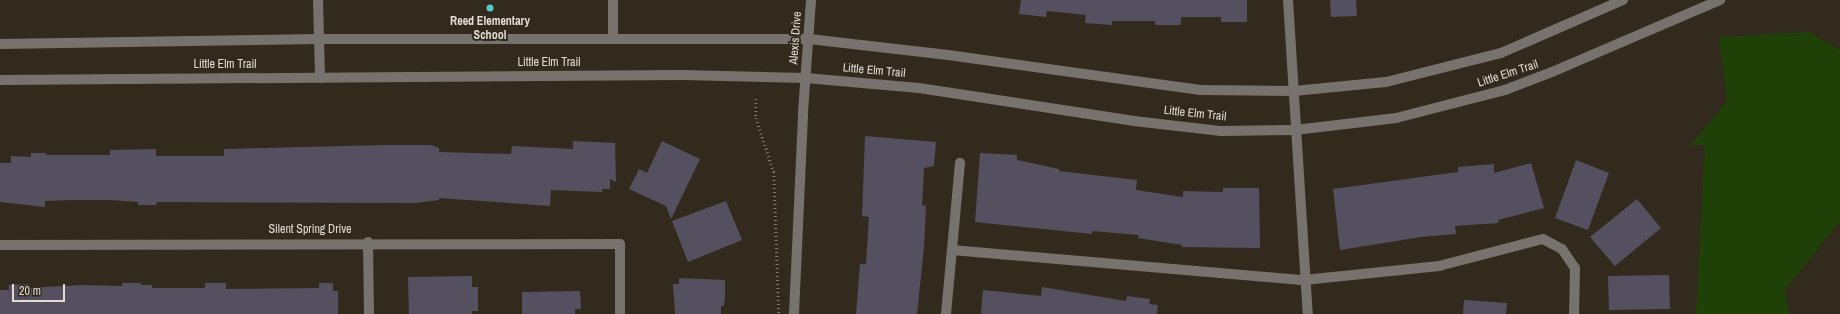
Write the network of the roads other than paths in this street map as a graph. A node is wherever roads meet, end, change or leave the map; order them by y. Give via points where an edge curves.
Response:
1 (318, 0) edge
2 (613, 0) edge
3 (811, 0) edge
4 (1288, 0) edge
5 (1623, 0) edge
6 (1720, 0) edge
7 (613, 38) junction
8 (319, 39) junction
9 (809, 40) junction
10 (0, 44) edge
11 (320, 78) junction
12 (806, 78) junction
13 (0, 80) edge
14 (1294, 91) junction
15 (1294, 130) junction
16 (960, 163) dead end
17 (368, 242) junction
18 (0, 245) edge
19 (952, 250) junction
20 (1304, 280) junction
21 (369, 314) edge
22 (620, 314) edge
23 (794, 314) edge
24 (946, 314) edge
25 (1308, 314) edge
26 (1574, 314) edge

1 - 8 street
2 - 7 street
3 - 9 street, Alexis Drive
4 - 14 street
5 - 14 street, Little Elm Trail via 1501,53 1386,82
6 - 15 street, Little Elm Trail via 1505,90 1396,118
7 - 8 street, Little Elm Trail
7 - 9 street, Little Elm Trail
8 - 10 street, Little Elm Trail
8 - 11 street
9 - 12 street, Alexis Drive
9 - 14 street, Little Elm Trail via 948,55 1199,90
11 - 12 street, Little Elm Trail via 682,75
11 - 13 street, Little Elm Trail
12 - 15 street, Little Elm Trail via 919,88 1134,121 1221,131
12 - 23 street, Alexis Drive
14 - 15 street
15 - 20 street via 1299,165
16 - 19 street
17 - 18 street, Silent Spring Drive
17 - 21 street
17 - 22 street, Silent Spring Drive via 620,244
19 - 20 street
19 - 24 street
20 - 25 street
20 - 26 street via 1439,266 1542,239 1562,249 1575,268

